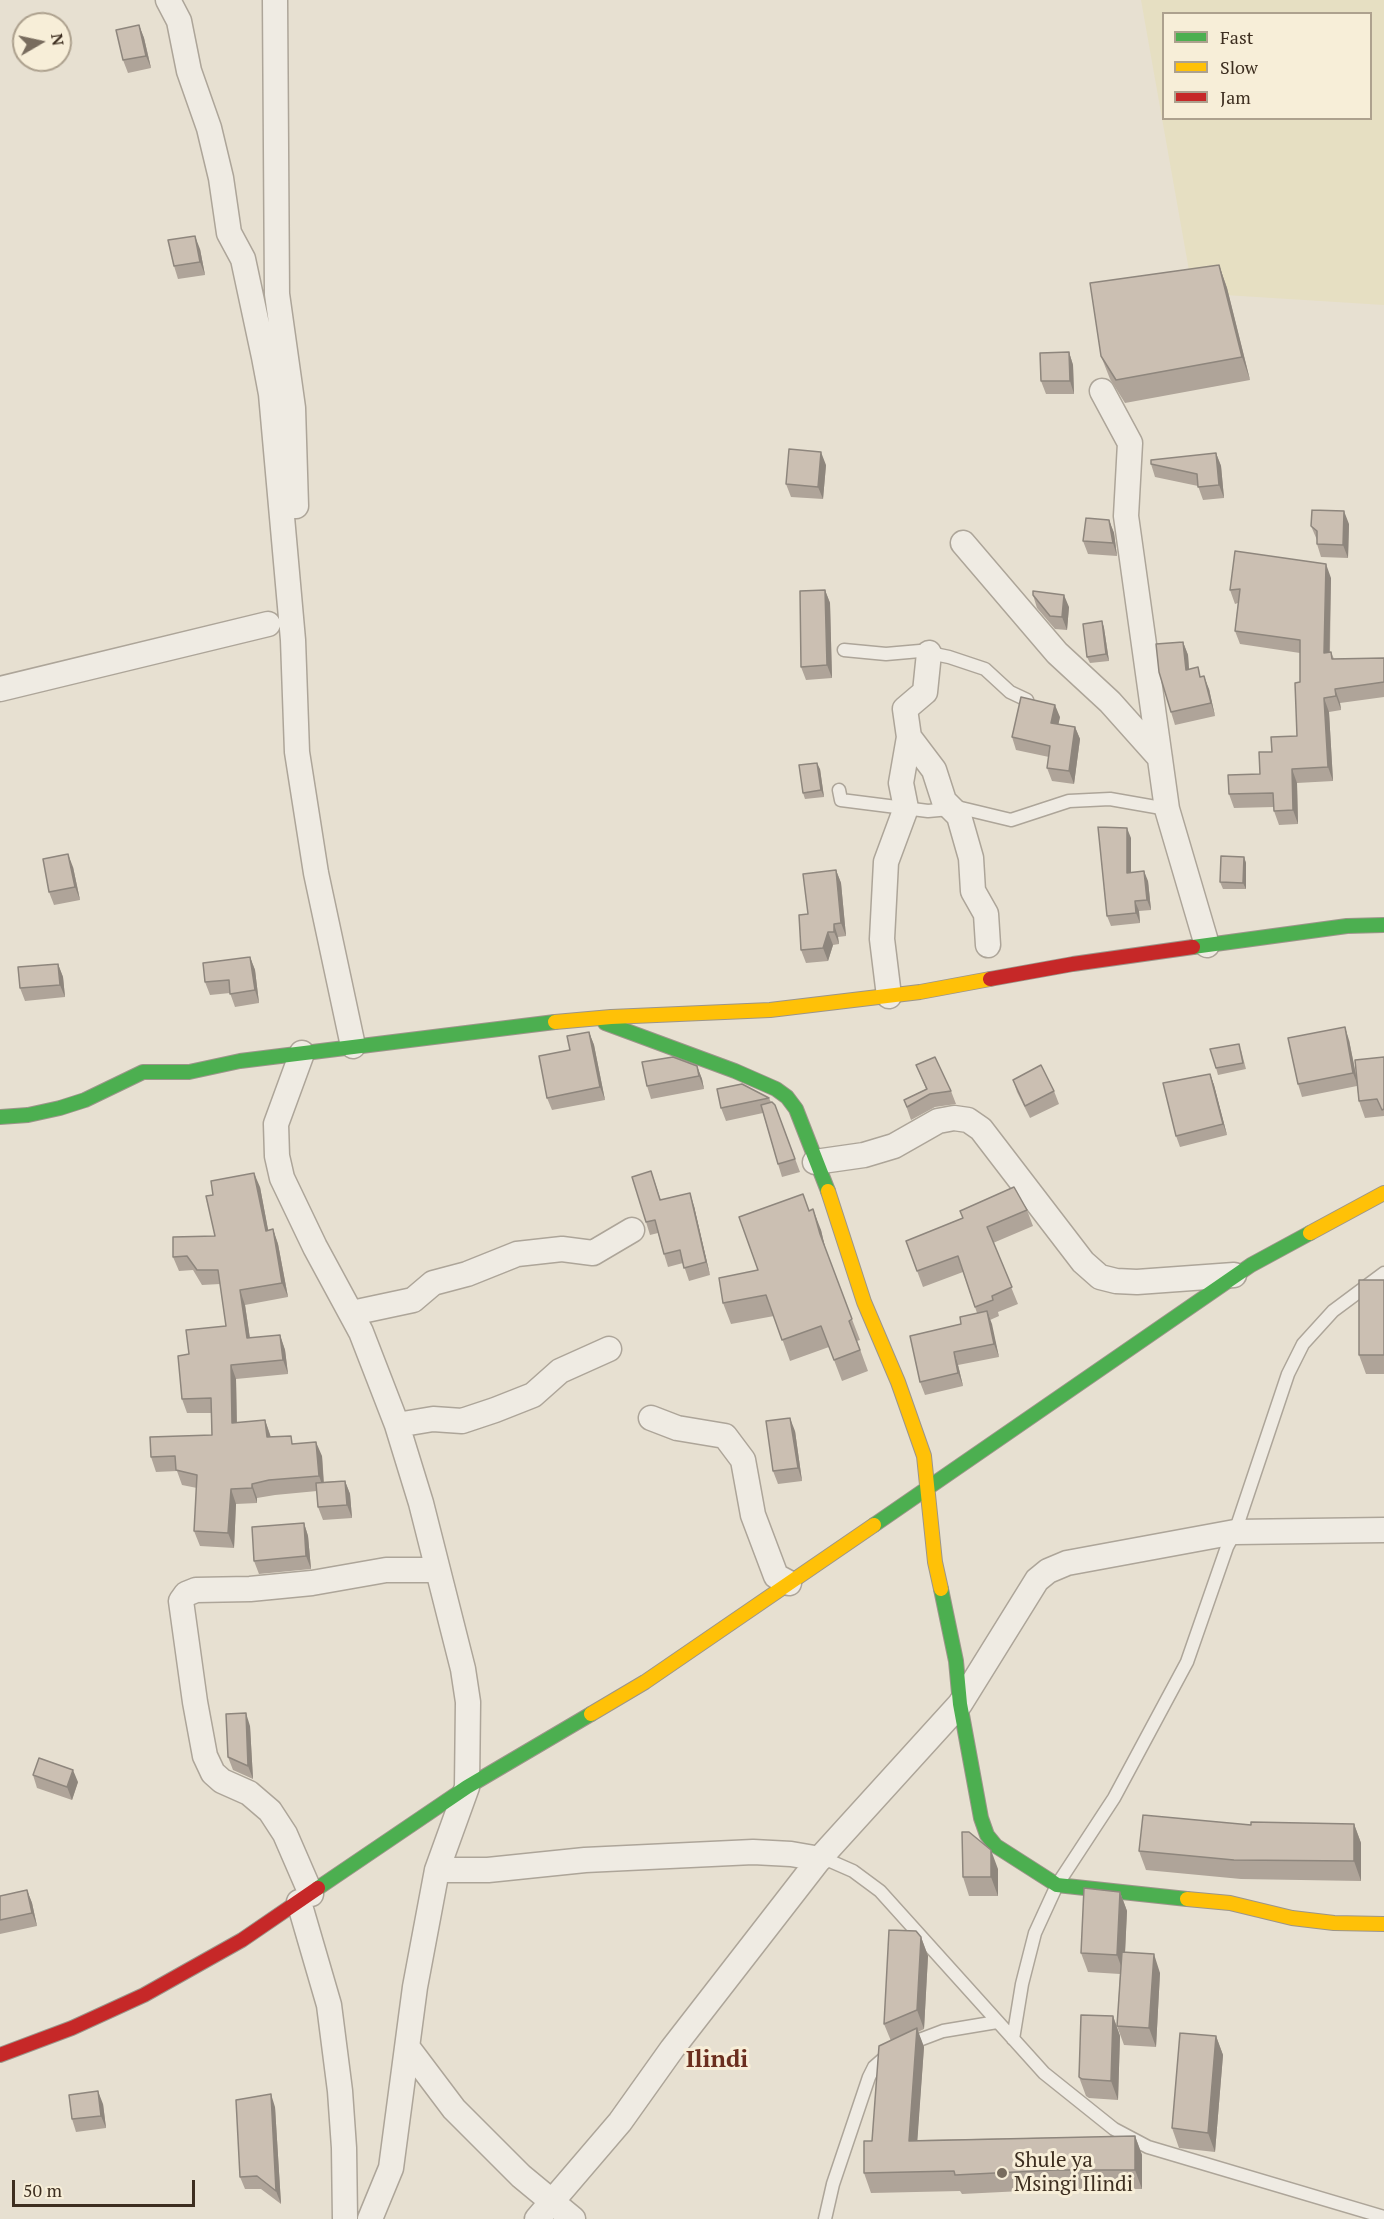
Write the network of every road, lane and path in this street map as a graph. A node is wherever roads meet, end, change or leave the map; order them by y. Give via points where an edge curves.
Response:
1 (168, 0) edge
2 (275, 0) edge
3 (1102, 391) dead end
4 (963, 543) dead end
5 (268, 624) dead end
6 (293, 639) junction
7 (844, 650) dead end
8 (929, 653) junction
9 (0, 689) edge
10 (1027, 700) edge
11 (909, 737) junction
12 (1160, 758) junction
13 (839, 790) dead end
14 (906, 808) junction
15 (951, 809) junction
16 (1167, 809) junction
17 (1384, 925) edge
18 (988, 945) dead end
19 (1207, 945) junction
20 (889, 996) junction
21 (593, 1019) junction
22 (353, 1046) junction
23 (302, 1053) junction
24 (0, 1117) edge
25 (815, 1162) junction
26 (1384, 1193) edge
27 (632, 1230) dead end
28 (1384, 1273) edge
29 (1236, 1275) junction
30 (352, 1313) junction
31 (609, 1349) dead end
32 (651, 1418) dead end
33 (397, 1425) junction
34 (928, 1487) junction
35 (1384, 1530) edge
36 (1235, 1532) junction
37 (438, 1570) junction
38 (789, 1583) junction
39 (960, 1704) junction
40 (467, 1787) junction
41 (820, 1858) junction
42 (437, 1870) junction
43 (1057, 1885) junction
44 (305, 1898) junction
45 (1384, 1923) edge
46 (997, 2022) junction
47 (1013, 2039) junction
48 (408, 2048) junction
49 (0, 2055) edge
50 (545, 2210) edge
51 (1384, 2217) edge
52 (345, 2219) edge
53 (370, 2219) edge
54 (573, 2219) edge
55 (825, 2219) edge

1 - 6 street via 179,21 189,71 209,128 227,225 243,259 264,357 271,394
2 - 6 street via 277,294 293,408 297,529
3 - 12 street via 1130,442 1126,516
4 - 12 street via 1057,653 1110,702
5 - 9 street
6 - 22 street via 297,752 316,873
7 - 8 lane
8 - 10 lane via 985,669 1010,692
8 - 11 street via 925,692 905,708
11 - 14 street via 901,783
11 - 15 street via 934,770 944,801
12 - 16 street
13 - 14 lane via 841,800
14 - 15 lane
14 - 20 street via 886,862 882,939
15 - 16 lane via 1011,820 1068,801 1110,799
15 - 18 street via 959,816 971,858 973,891 986,914
16 - 19 street
17 - 19 street via 1347,926
19 - 20 street
20 - 21 street via 770,1010
21 - 22 street
21 - 25 street via 776,1089 796,1109
22 - 23 street
23 - 24 street via 178,1073 143,1072 68,1105
23 - 30 street via 276,1124 277,1156 297,1212
25 - 29 street via 894,1146 938,1121 968,1120 981,1129 1083,1262 1100,1277 1137,1282
25 - 34 street via 835,1210 864,1302 922,1446
26 - 29 street
27 - 30 street via 593,1253 562,1249 517,1254 433,1283 413,1300
28 - 36 lane via 1333,1311 1303,1344 1278,1402
29 - 34 street
30 - 33 street
31 - 33 street via 560,1371 533,1395 495,1410 462,1421 433,1419
32 - 38 street via 677,1428 725,1436 743,1460 753,1515 776,1576
33 - 37 street
34 - 38 street
34 - 39 street via 935,1562 956,1661
35 - 36 street
36 - 39 street via 1067,1563 1048,1571 1037,1580
36 - 43 lane via 1187,1662 1114,1798
37 - 40 street via 466,1685
37 - 44 street via 403,1569 312,1583 196,1590 181,1601 198,1725 213,1773 249,1793 270,1811 285,1834
38 - 40 street via 645,1682
39 - 41 street
39 - 43 street via 987,1835 1005,1854
40 - 42 street
40 - 44 street
41 - 42 street via 753,1852
41 - 46 lane via 853,1871 880,1891
41 - 50 street via 620,2122
42 - 48 street
43 - 45 street via 1230,1903 1292,1918 1334,1923
43 - 47 lane via 1035,1933
44 - 49 street via 242,1940 144,1995
44 - 52 street via 329,2005 340,2091
46 - 47 lane
46 - 55 lane via 943,2031 901,2047 874,2067 853,2121
47 - 51 lane via 1044,2073 1088,2110 1148,2147
48 - 50 street via 454,2109 521,2176
48 - 53 street via 391,2168
50 - 54 street

